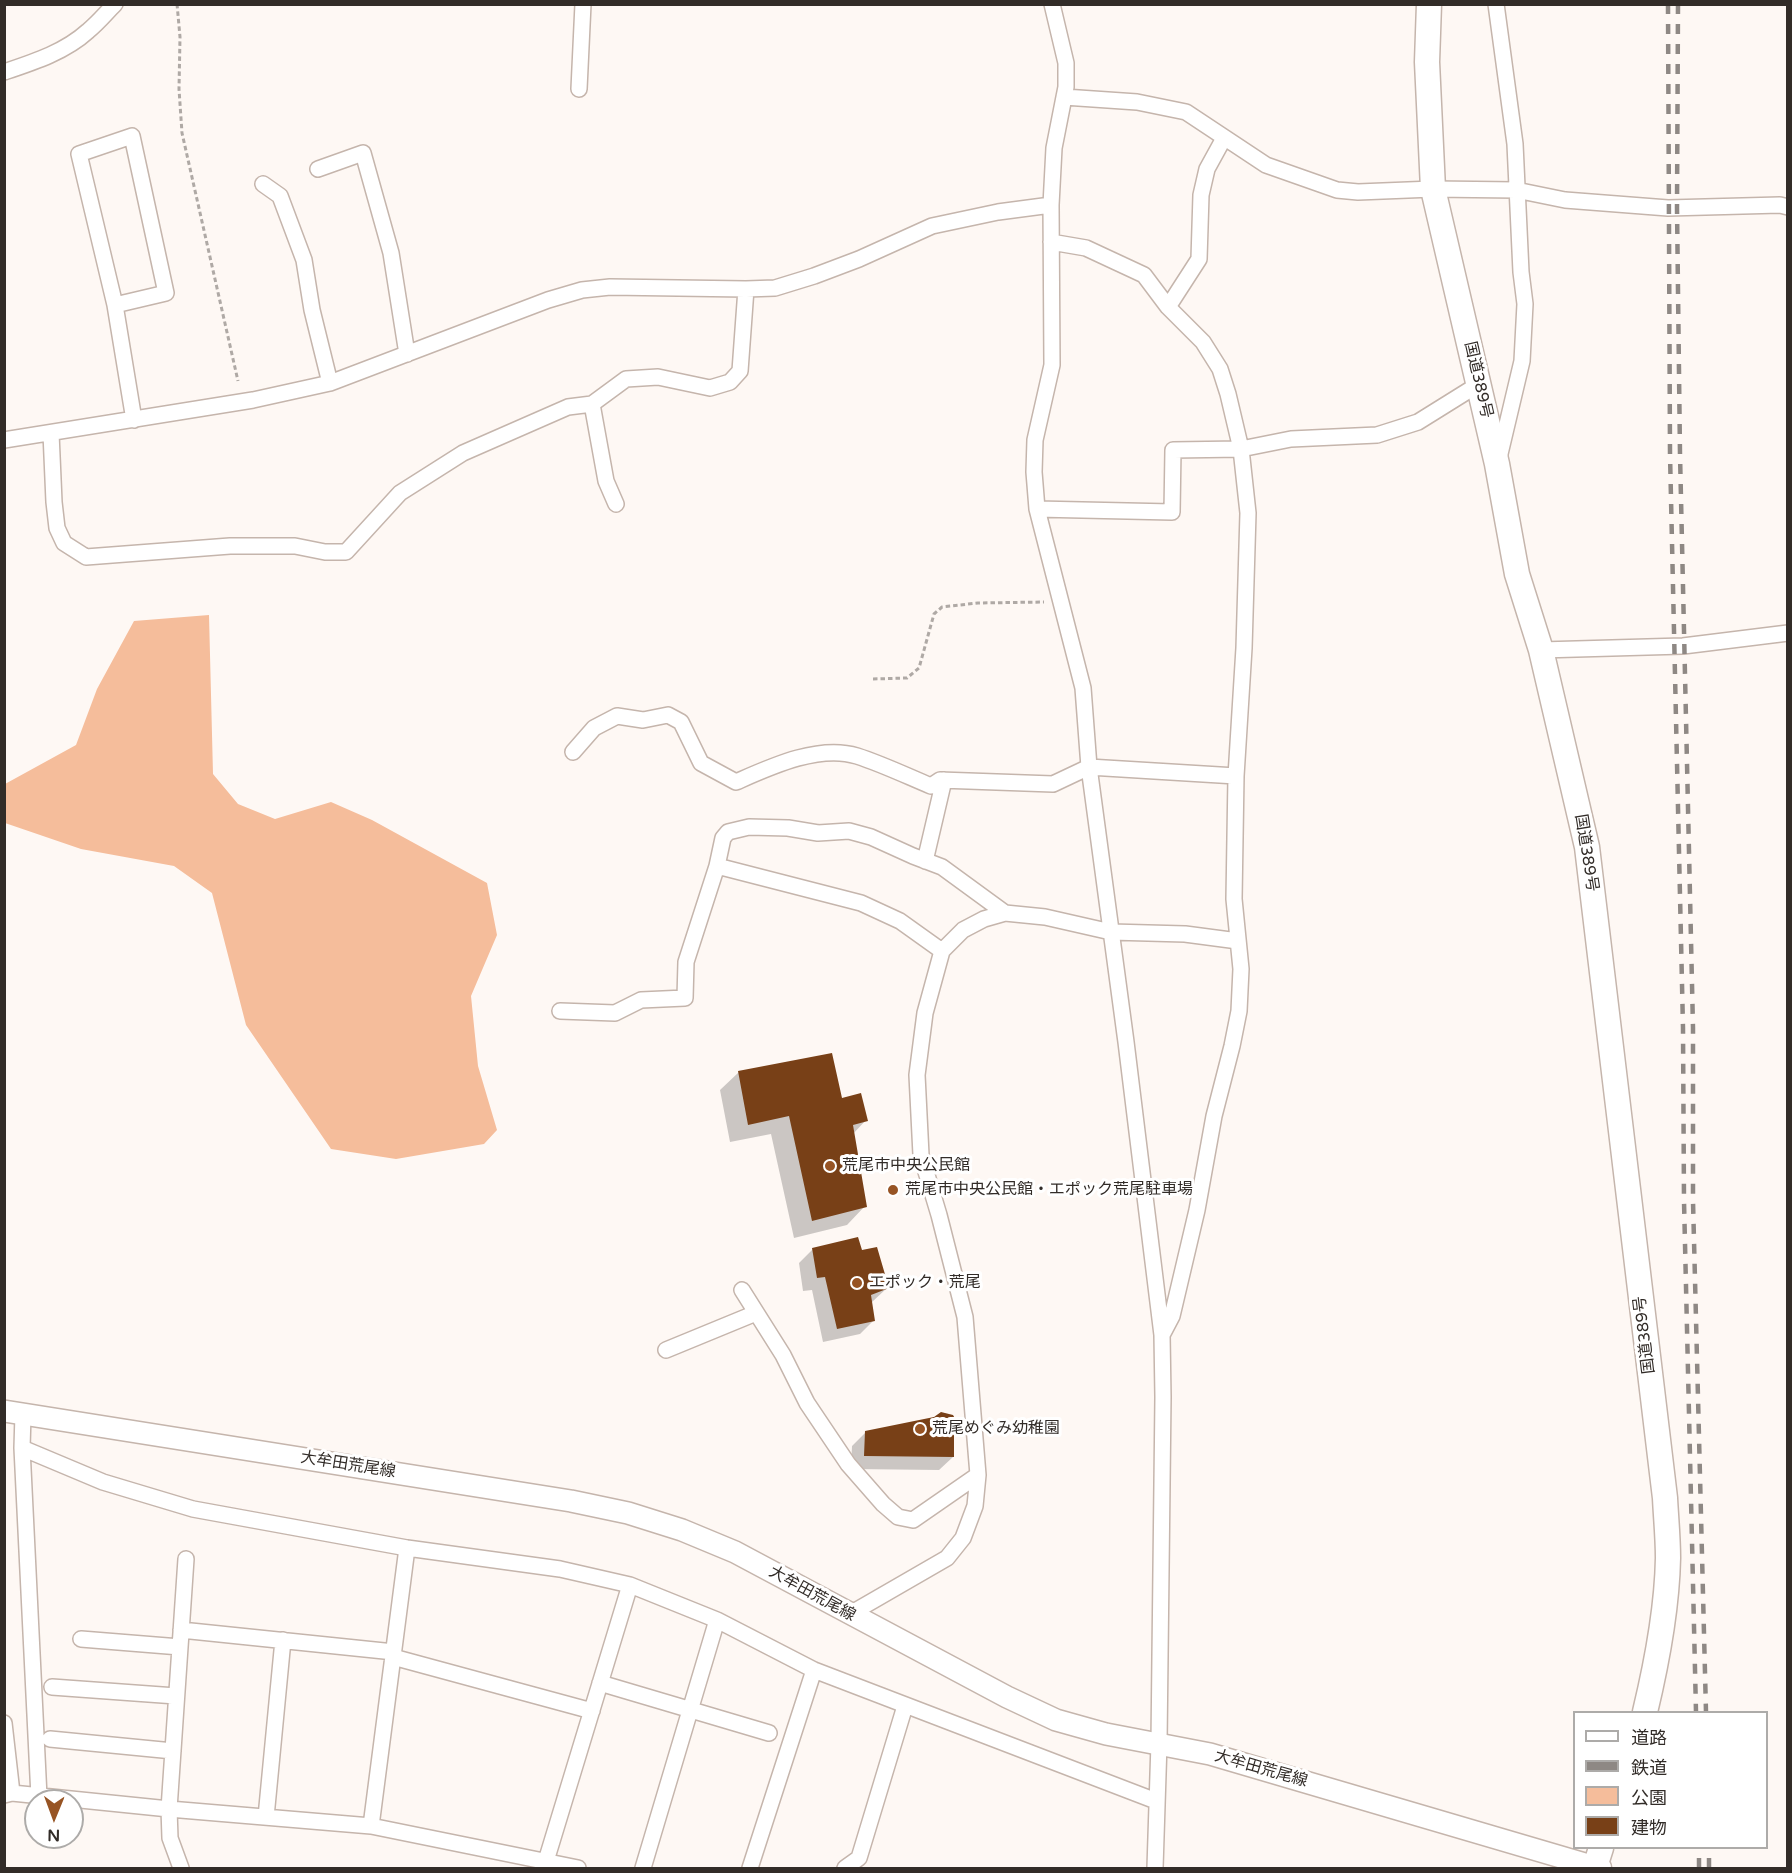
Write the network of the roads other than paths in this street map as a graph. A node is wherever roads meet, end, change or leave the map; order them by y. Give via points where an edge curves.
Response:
1 (115, 4) edge
2 (584, 4) edge
3 (1052, 4) edge
4 (1429, 4) edge
5 (1496, 4) edge
6 (4, 72) edge
7 (579, 88) dead end
8 (1064, 97) junction
9 (1224, 138) junction
10 (318, 169) dead end
11 (263, 184) dead end
12 (1433, 189) junction
13 (1516, 190) junction
14 (1051, 205) junction
15 (1788, 207) edge
16 (1051, 242) junction
17 (746, 289) junction
18 (116, 305) junction
19 (1168, 307) junction
20 (407, 354) junction
21 (330, 383) junction
22 (1479, 384) junction
23 (592, 404) junction
24 (134, 420) junction
25 (51, 433) junction
26 (4, 440) edge
27 (1241, 449) junction
28 (1497, 464) junction
29 (616, 504) dead end
30 (1037, 509) junction
31 (1788, 633) edge
32 (1541, 650) junction
33 (573, 752) dead end
34 (1089, 767) junction
35 (1236, 776) junction
36 (944, 780) junction
37 (925, 861) junction
38 (717, 866) junction
39 (1005, 913) junction
40 (1111, 932) junction
41 (1238, 941) junction
42 (942, 951) junction
43 (560, 1011) dead end
44 (742, 1290) dead end
45 (756, 1313) junction
46 (1162, 1335) junction
47 (666, 1350) dead end
48 (14, 1413) edge
49 (22, 1448) junction
50 (978, 1474) junction
51 (407, 1548) junction
52 (186, 1560) dead end
53 (630, 1585) junction
54 (850, 1614) junction
55 (717, 1620) junction
56 (181, 1630) junction
57 (81, 1639) dead end
58 (283, 1640) junction
59 (180, 1647) junction
60 (393, 1654) junction
61 (814, 1670) junction
62 (600, 1683) junction
63 (52, 1687) dead end
64 (176, 1696) junction
65 (905, 1706) junction
66 (690, 1710) junction
67 (592, 1711) junction
68 (1645, 1711) edge
69 (5, 1725) edge
70 (769, 1733) dead end
71 (50, 1739) dead end
72 (1159, 1743) junction
73 (173, 1751) junction
74 (39, 1789) edge
75 (8, 1794) edge
76 (24, 1796) edge
77 (84, 1801) edge
78 (1156, 1802) junction
79 (169, 1809) junction
80 (266, 1817) junction
81 (371, 1826) junction
82 (546, 1861) junction
83 (1598, 1861) edge
84 (182, 1869) edge
85 (578, 1869) edge
86 (643, 1869) edge
87 (750, 1869) edge
88 (845, 1869) edge
89 (1155, 1869) edge

1 - 6 street via 88,32 62,49
2 - 7 street
3 - 8 street via 1066,63
4 - 12 highway, 国道389号 via 1427,62
5 - 13 street via 1515,144
8 - 9 street via 1137,102 1186,112
8 - 14 street via 1054,148
9 - 12 street via 1266,165 1337,190
9 - 19 street via 1207,169 1201,195 1199,260
10 - 20 street via 363,153 391,253
11 - 21 street via 280,195 304,260
12 - 13 street
12 - 22 highway, 国道389号
13 - 15 street via 1564,200 1668,208
13 - 28 street via 1525,304 1522,362
14 - 16 street
14 - 17 street via 932,226 814,276 775,288
16 - 19 street via 1086,248 1144,275
16 - 30 street via 1052,365 1035,440
17 - 20 street via 582,290
17 - 23 street via 740,371 730,382 710,388 658,377 626,379
18 - 18 street via 79,154 132,136 166,293
18 - 24 street
19 - 27 street via 1203,342 1220,369
20 - 21 street
21 - 24 street
22 - 27 street via 1418,422 1377,435 1291,438
22 - 28 highway, 国道389号
23 - 25 street via 568,407 463,453 400,493 346,552 295,546 230,546 86,557 64,543 57,528
23 - 29 street via 606,481
24 - 25 street
25 - 26 street
27 - 30 street via 1173,450 1172,512
27 - 35 street via 1248,513
28 - 32 highway, 国道389号 via 1517,574
30 - 34 street via 1083,688
31 - 32 street via 1683,646
32 - 68 highway, 国道389号 via 1587,847 1665,1498 1668,1558 1663,1619
33 - 36 street via 594,728 616,716 643,720 668,715 681,722 701,763 736,782 785,761 833,753 856,755 931,786
34 - 35 street
34 - 36 street via 1053,784
34 - 40 street
35 - 41 street via 1234,899
36 - 37 street
37 - 38 street via 849,831 818,833 749,827 728,832 723,838
37 - 39 street via 942,867
38 - 42 street via 861,903 900,921
38 - 43 street via 686,962 685,998 641,1000 615,1014
39 - 40 street via 1045,917
39 - 42 street via 963,930
40 - 41 street via 1185,934
40 - 46 street
41 - 46 street via 1239,1011 1172,1316
42 - 50 street via 925,1013 917,1075 921,1155 965,1317
44 - 45 street
45 - 47 street
45 - 50 street via 807,1403 848,1464 898,1517 913,1520
46 - 72 street
48 - 49 street
48 - 54 main road, 大牟田荒尾線 via 628,1513 735,1552
49 - 51 street via 104,1482 193,1509
49 - 74 street
50 - 54 street via 975,1506 963,1538 946,1558
51 - 53 street via 560,1569
51 - 60 street
52 - 56 street
53 - 55 street
53 - 62 street
54 - 72 main road, 大牟田荒尾線 via 1056,1720
55 - 61 street
55 - 66 street
56 - 58 street
56 - 59 street
57 - 59 street
58 - 60 street
58 - 80 street
59 - 64 street
60 - 67 street
60 - 81 street
61 - 65 street
61 - 87 street
62 - 66 street
62 - 67 street
63 - 64 street
64 - 73 street
65 - 78 street
65 - 88 street via 859,1858
66 - 70 street
66 - 86 street
67 - 82 street
69 - 75 street
71 - 73 street
72 - 78 street
72 - 83 main road, 大牟田荒尾線
73 - 79 street
75 - 76 street
77 - 79 street
78 - 89 street
79 - 80 street
79 - 84 street via 170,1838
80 - 81 street
81 - 82 street
82 - 85 street

